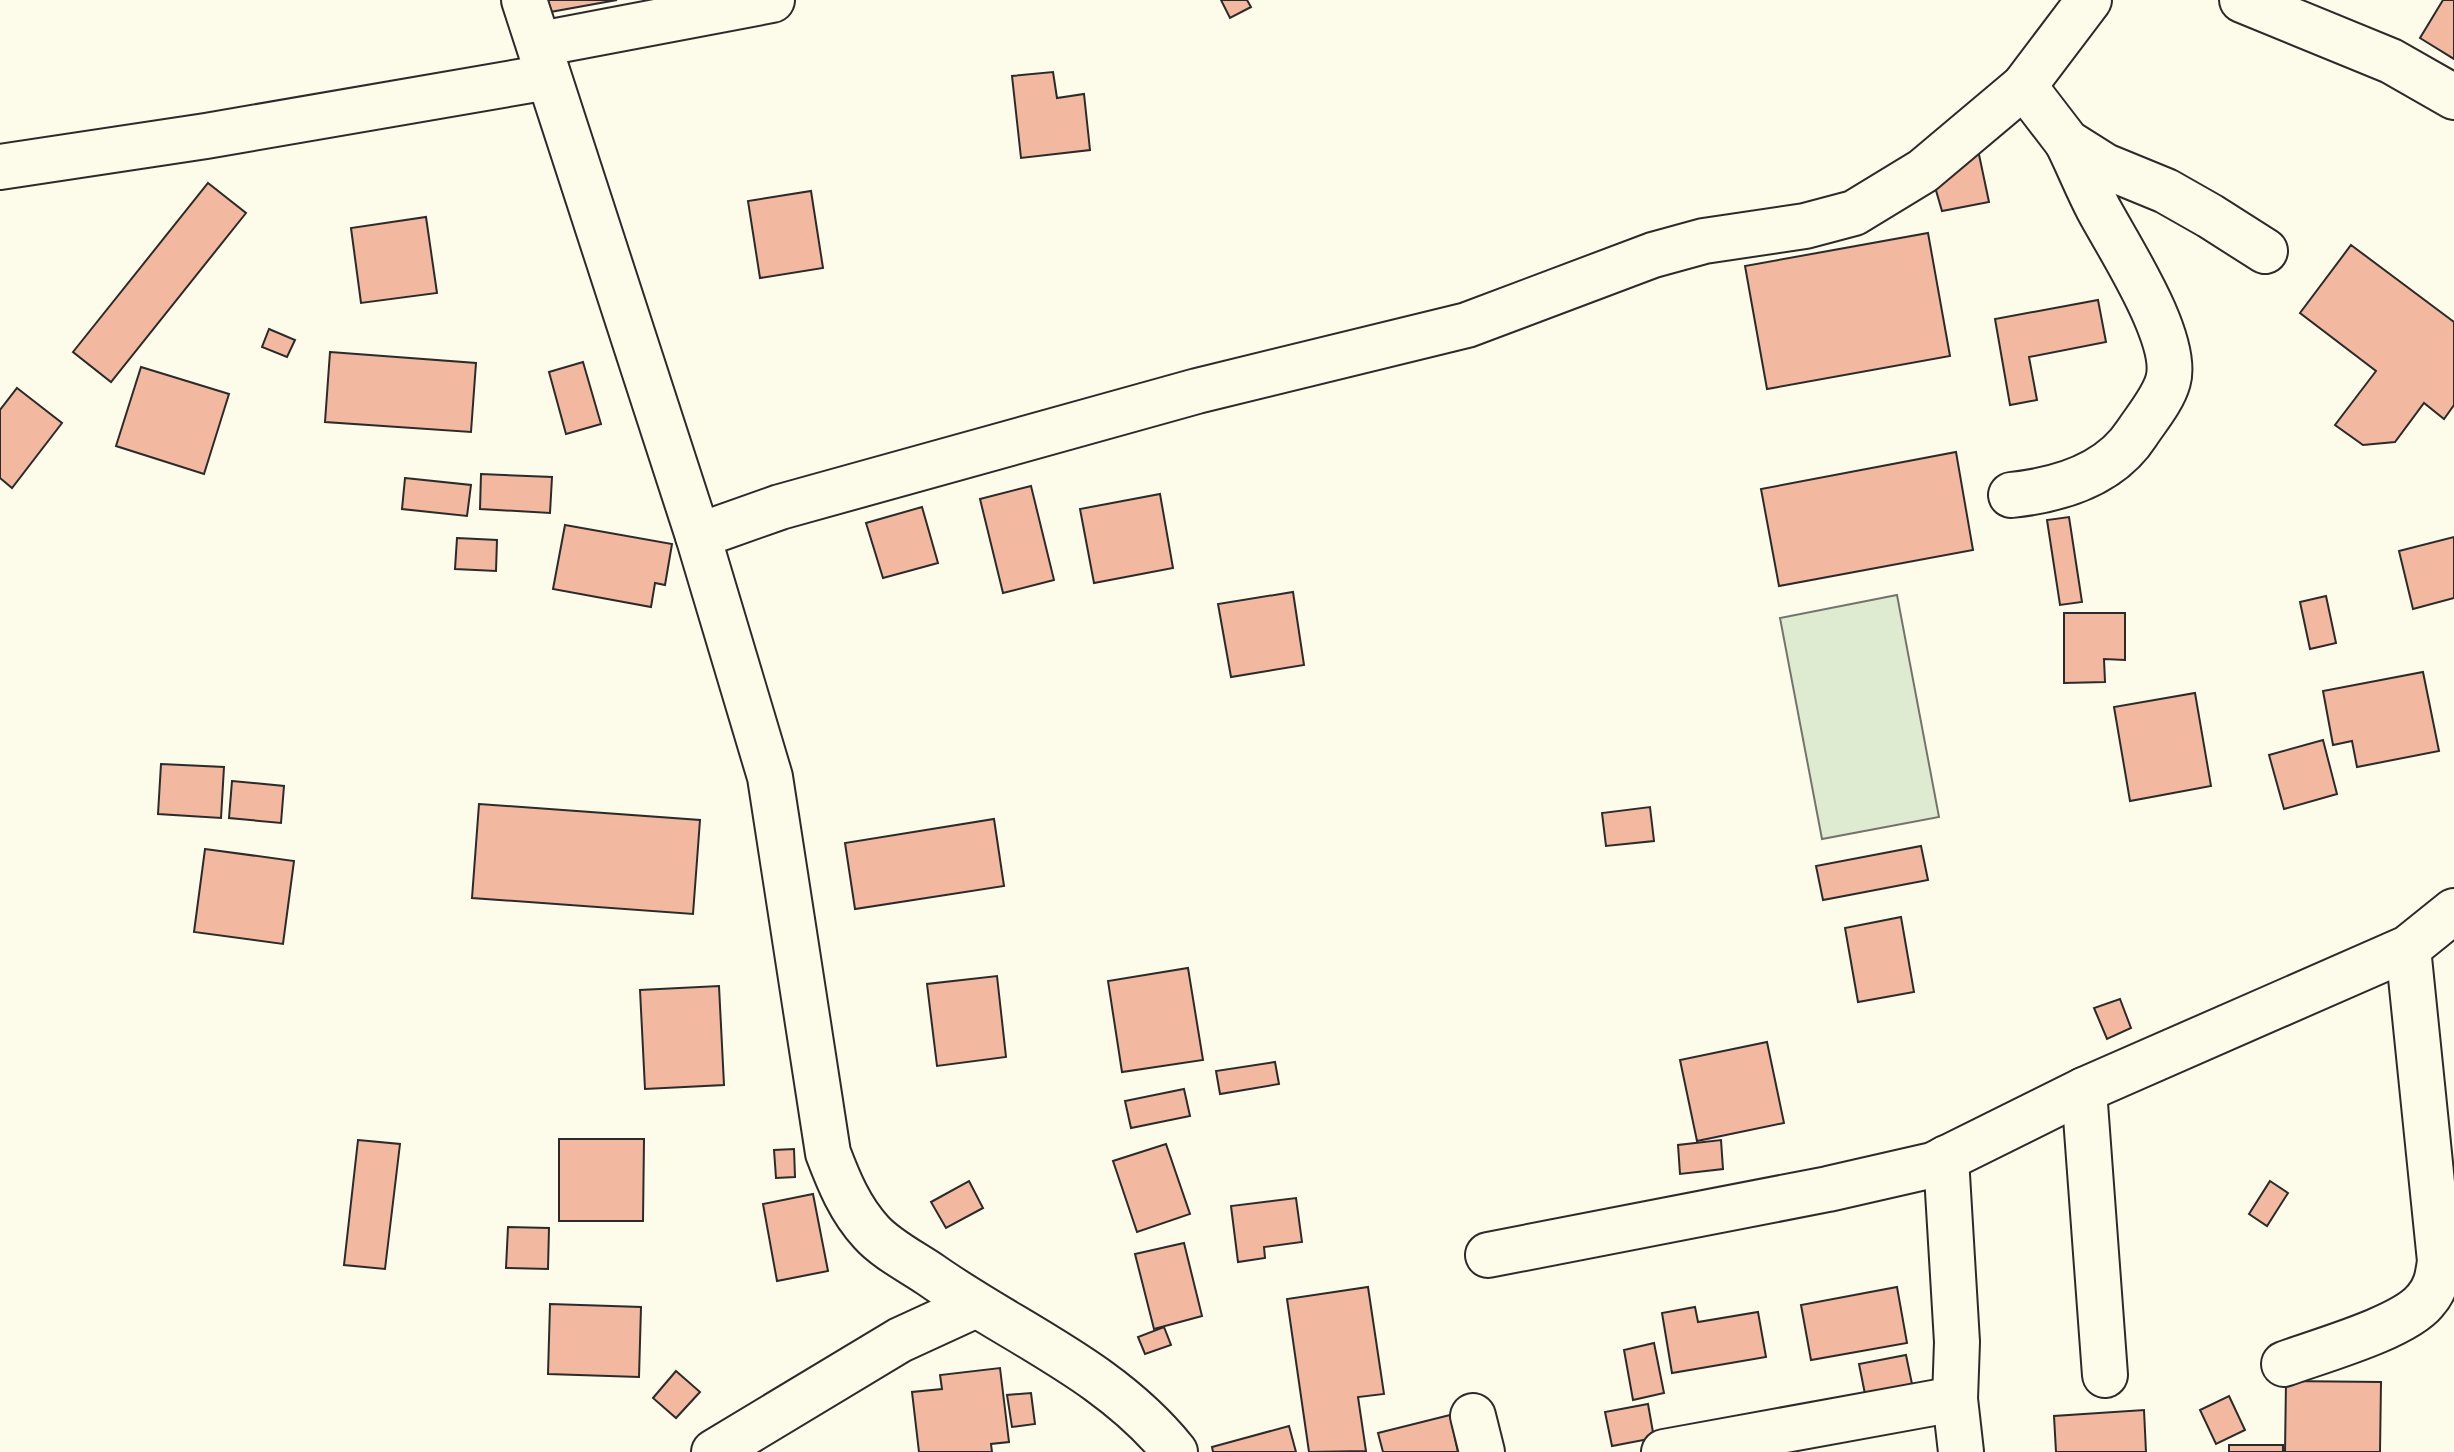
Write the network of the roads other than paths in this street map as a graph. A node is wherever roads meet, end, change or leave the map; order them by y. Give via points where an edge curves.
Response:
1 (524, 0) edge
2 (772, 0) edge
3 (2089, 0) edge
4 (2242, 0) edge
5 (544, 60) junction
6 (2024, 86) junction
7 (2454, 97) edge
8 (2067, 142) junction
9 (0, 167) edge
10 (2265, 251) dead end
11 (2011, 495) dead end
12 (698, 536) junction
13 (2454, 911) edge
14 (2408, 948) junction
15 (2084, 1090) junction
16 (1946, 1158) junction
17 (1488, 1255) dead end
18 (974, 1306) junction
19 (2284, 1364) dead end
20 (2105, 1375) dead end
21 (1955, 1399) junction
22 (714, 1452) edge
23 (1175, 1452) edge
24 (1664, 1452) edge
25 (1961, 1452) edge

1 - 5 street
2 - 5 street
3 - 6 street
4 - 7 street via 2391,61
5 - 9 street via 206,136
5 - 12 street
6 - 8 street
6 - 12 street via 1923,171 1854,213 1653,255 1467,325 1197,391 780,507
8 - 10 street via 2105,166 2166,191
8 - 11 street via 2146,293 2167,353 2168,380 2131,443 2107,468
12 - 18 street via 770,777 828,1153 845,1196 873,1234
13 - 14 street
14 - 15 street
14 - 19 street via 2440,1261 2437,1284 2424,1303 2402,1319
15 - 16 street
15 - 20 street
16 - 17 street via 1828,1189
16 - 21 street via 1957,1342
18 - 22 street via 900,1340
18 - 23 street via 1093,1374 1150,1420
21 - 24 street
21 - 25 street

